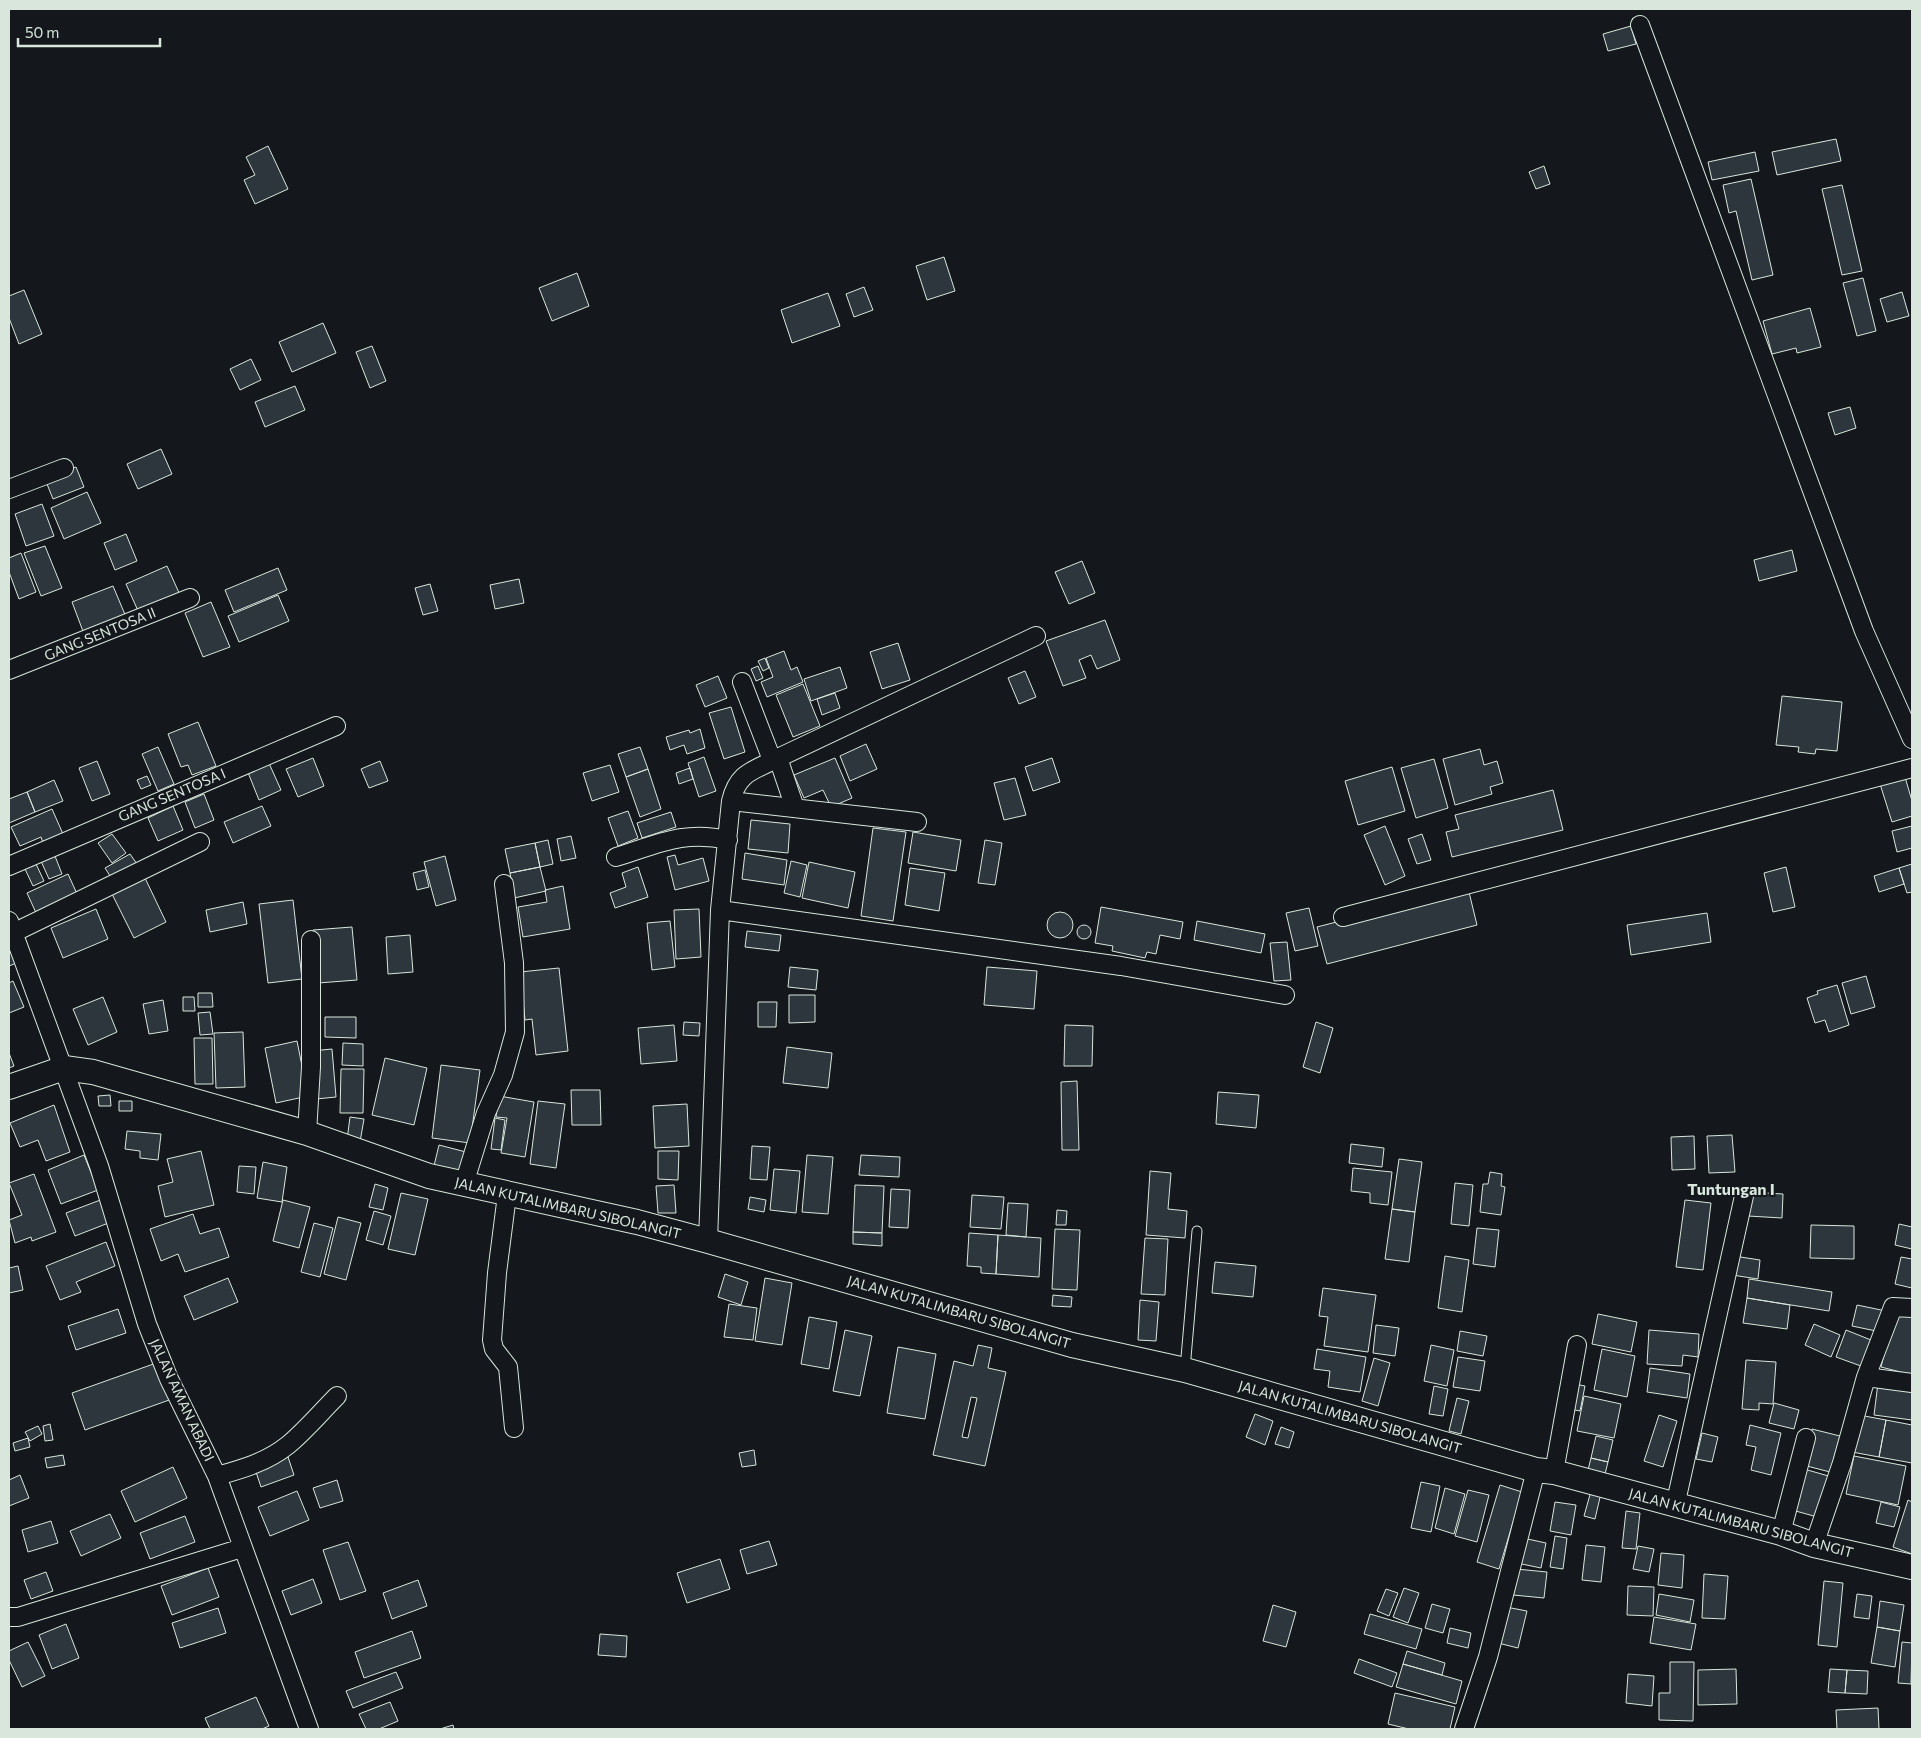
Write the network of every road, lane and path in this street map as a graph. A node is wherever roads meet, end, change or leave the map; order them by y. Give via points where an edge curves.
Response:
1 (1640, 24) dead end
2 (64, 468) dead end
3 (9, 489) edge
4 (190, 598) dead end
5 (1036, 636) dead end
6 (9, 670) edge
7 (742, 682) dead end
8 (336, 726) dead end
9 (1912, 739) edge
10 (775, 759) junction
11 (1912, 768) edge
12 (731, 801) junction
13 (795, 808) junction
14 (917, 822) dead end
15 (728, 840) junction
16 (200, 842) dead end
17 (616, 857) dead end
18 (9, 866) edge
19 (504, 884) dead end
20 (720, 910) junction
21 (1343, 917) dead end
22 (11, 927) edge
23 (311, 940) dead end
24 (1286, 994) dead end
25 (64, 1068) junction
26 (9, 1087) edge
27 (307, 1133) junction
28 (464, 1184) junction
29 (507, 1195) junction
30 (1744, 1196) dead end
31 (1197, 1231) dead end
32 (708, 1241) junction
33 (1912, 1308) edge
34 (1577, 1345) dead end
35 (1185, 1370) junction
36 (1866, 1377) junction
37 (1912, 1383) edge
38 (338, 1396) dead end
39 (514, 1428) dead end
40 (1806, 1438) dead end
41 (1545, 1471) junction
42 (217, 1476) junction
43 (1675, 1506) junction
44 (1781, 1534) junction
45 (1814, 1545) junction
46 (242, 1548) junction
47 (1912, 1567) edge
48 (9, 1617) edge
49 (308, 1729) edge
50 (1464, 1729) edge

1 - 9 street via 1864,631
2 - 3 street
4 - 6 street, GANG SENTOSA II
5 - 10 street
7 - 10 street
8 - 18 street, GANG SENTOSA I
10 - 12 street via 746,774 735,785
10 - 13 street
11 - 21 street
12 - 13 street
12 - 15 street
13 - 14 street
15 - 17 street via 707,835 680,836
15 - 20 street
16 - 22 street
19 - 28 street via 514,964 514,1032 503,1075 486,1113
20 - 24 street via 1121,966
20 - 32 street
22 - 25 street, JALAN AMAN ABADI
23 - 27 street via 311,1067
25 - 26 street, JALAN KUTALIMBARU SIBOLANGIT
25 - 27 street, JALAN KUTALIMBARU SIBOLANGIT via 93,1072
25 - 42 street, JALAN AMAN ABADI via 147,1324 169,1379
27 - 28 street, JALAN KUTALIMBARU SIBOLANGIT via 429,1176
28 - 29 street, JALAN KUTALIMBARU SIBOLANGIT
29 - 32 street, JALAN KUTALIMBARU SIBOLANGIT via 637,1222
29 - 39 street via 496,1273 492,1340 494,1349 508,1367
30 - 43 street
31 - 35 lane
32 - 35 street, JALAN KUTALIMBARU SIBOLANGIT via 1072,1345
33 - 36 street via 1893,1307
34 - 41 street
35 - 41 street, JALAN KUTALIMBARU SIBOLANGIT
36 - 37 street
36 - 45 street via 1842,1463
38 - 42 street via 287,1446 246,1468
40 - 44 street
41 - 43 street, JALAN KUTALIMBARU SIBOLANGIT
41 - 50 street
42 - 46 street, JALAN AMAN ABADI
43 - 44 street, JALAN KUTALIMBARU SIBOLANGIT
44 - 45 street, JALAN KUTALIMBARU SIBOLANGIT
45 - 47 street, JALAN KUTALIMBARU SIBOLANGIT
46 - 48 street via 28,1614
46 - 49 street, JALAN AMAN ABADI

